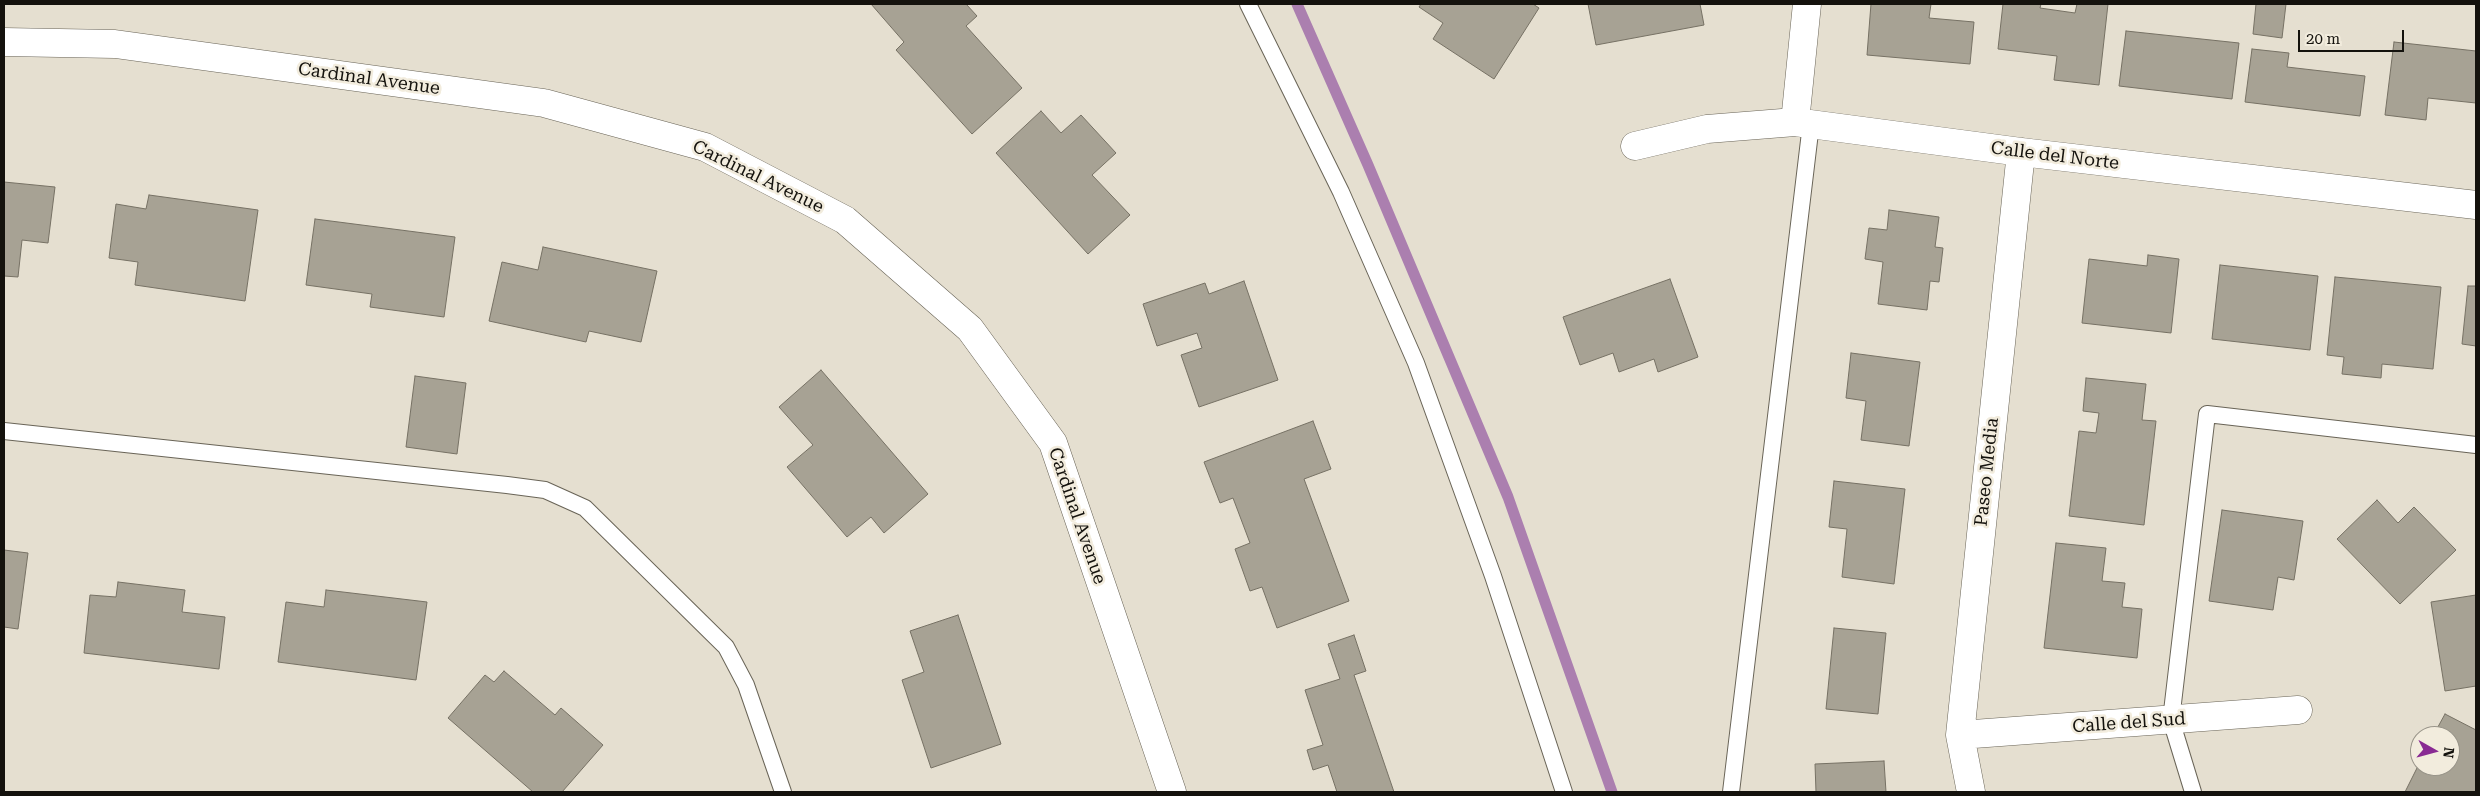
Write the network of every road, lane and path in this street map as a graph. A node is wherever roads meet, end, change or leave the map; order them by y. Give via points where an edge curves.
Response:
1 (1248, 4) edge
2 (1807, 4) edge
3 (4, 42) edge
4 (1803, 123) junction
5 (1634, 146) dead end
6 (2021, 152) junction
7 (2476, 205) edge
8 (4, 431) edge
9 (2476, 445) edge
10 (2298, 710) dead end
11 (2171, 720) junction
12 (1960, 735) junction
13 (783, 792) edge
14 (1172, 792) edge
15 (1564, 792) edge
16 (1731, 792) edge
17 (1971, 792) edge
18 (2193, 792) edge

1 - 15 lane via 1341,192 1416,363 1493,576
2 - 4 street
3 - 14 street, Cardinal Avenue via 115,44 544,103 704,147 845,220 970,329 1053,444
4 - 5 street, Calle del Norte via 1707,129
4 - 6 street, Calle del Norte
4 - 16 lane
6 - 7 street, Calle del Norte
6 - 12 street, Paseo Media
8 - 13 lane via 545,490 585,508 726,647 746,685
9 - 11 lane via 2207,414
10 - 11 street, Calle del Sud
11 - 12 street, Calle del Sud
11 - 18 lane
12 - 17 street, Paseo Media

